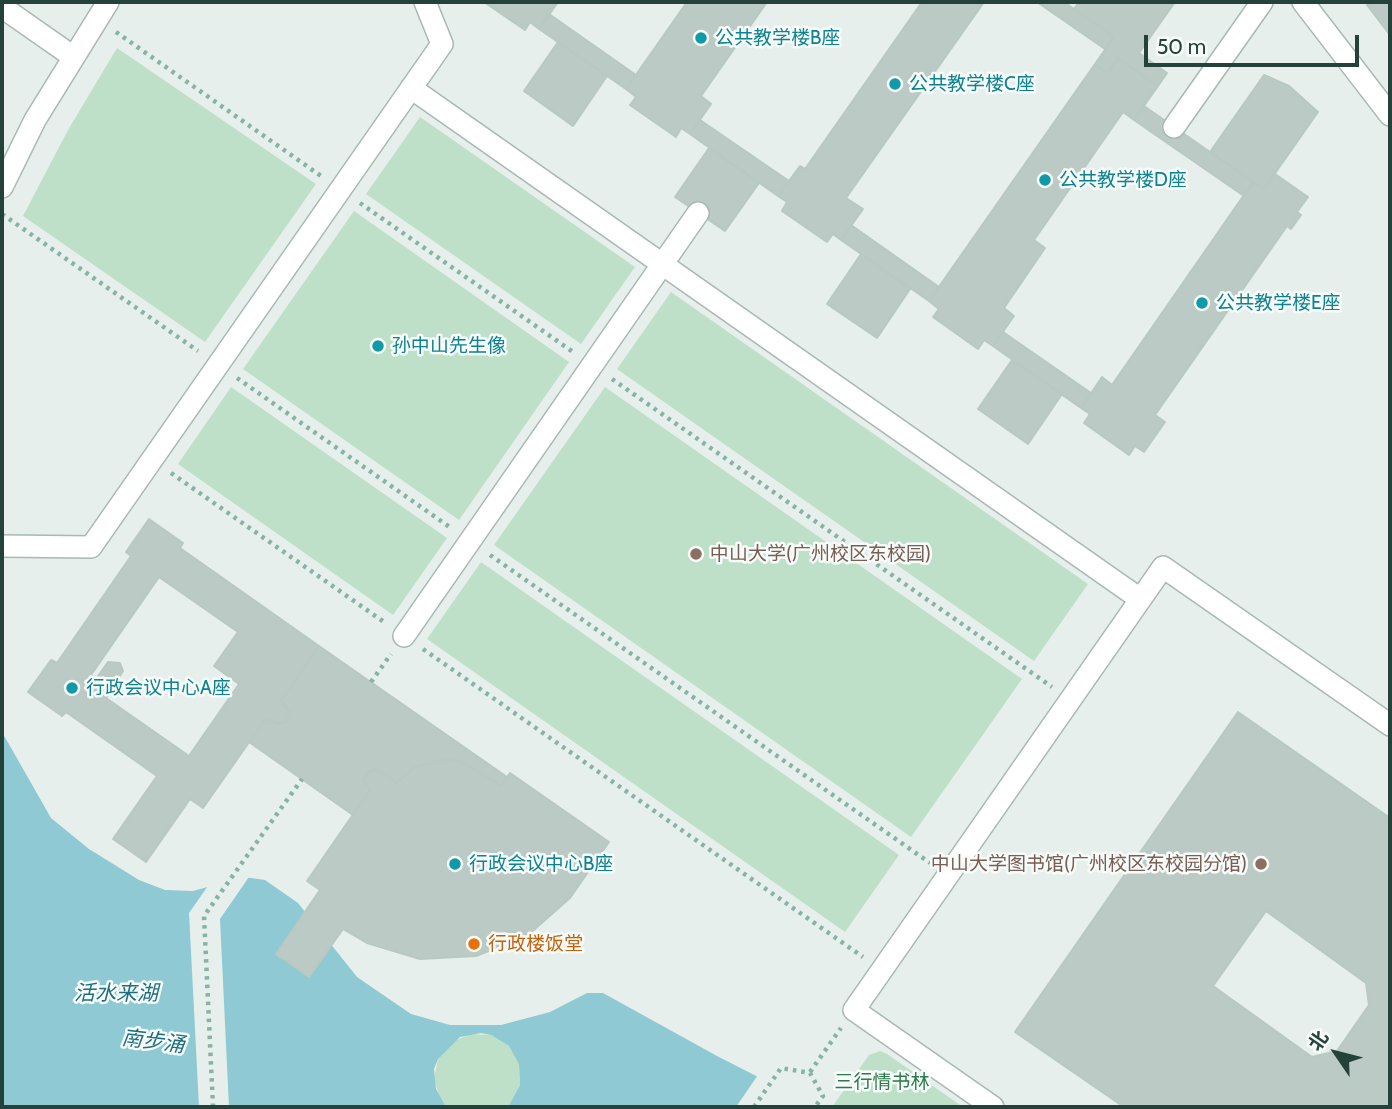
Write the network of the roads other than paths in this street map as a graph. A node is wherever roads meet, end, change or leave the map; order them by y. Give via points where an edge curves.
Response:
1 (108, 2) edge
2 (425, 2) edge
3 (1262, 2) edge
4 (1303, 2) edge
5 (2, 7) edge
6 (72, 56) junction
7 (411, 88) junction
8 (1390, 115) edge
9 (1174, 127) dead end
10 (3, 179) edge
11 (698, 213) dead end
12 (663, 264) junction
13 (2, 546) edge
14 (1140, 599) junction
15 (404, 636) road end
16 (1390, 725) edge
17 (993, 1107) edge

1 - 6 lane
2 - 7 lane via 442,44
3 - 9 lane
4 - 8 lane
5 - 6 lane
6 - 10 lane
7 - 12 lane
7 - 13 lane via 91,547
11 - 12 lane
12 - 14 lane
12 - 15 lane
14 - 16 lane via 1163,567
14 - 17 lane via 853,1010

